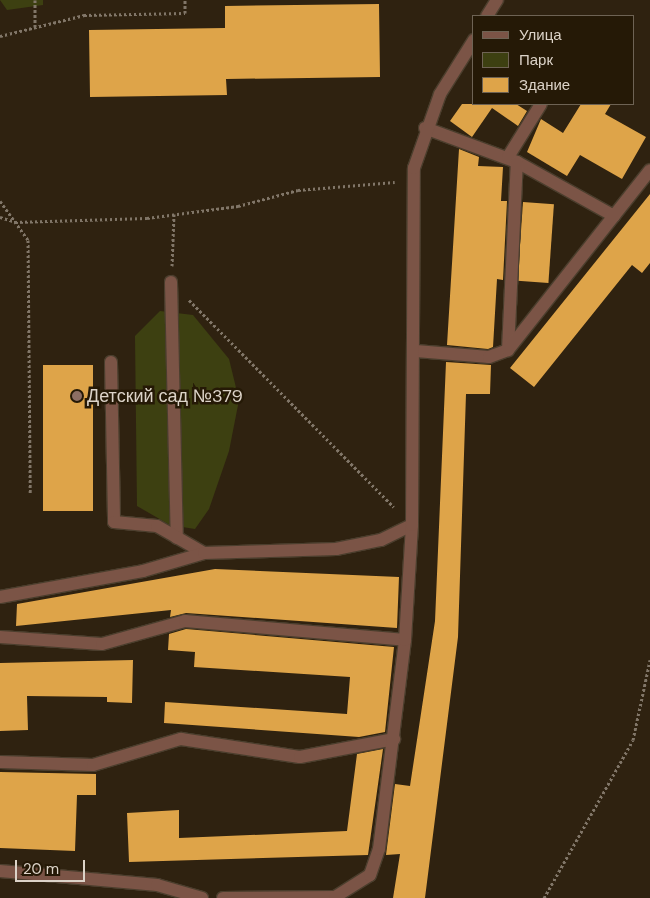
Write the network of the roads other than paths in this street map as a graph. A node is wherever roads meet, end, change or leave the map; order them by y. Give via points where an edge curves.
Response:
1 (497, 0) edge
2 (488, 15) edge
3 (472, 44) edge
4 (540, 105) edge
5 (425, 128) junction
6 (513, 159) junction
7 (650, 170) edge
8 (614, 216) junction
9 (171, 282) road end
10 (508, 350) junction
11 (416, 351) junction
12 (111, 362) dead end
13 (412, 525) junction
14 (177, 538) junction
15 (204, 554) junction
16 (0, 597) edge
17 (0, 637) edge
18 (405, 640) junction
19 (394, 739) junction
20 (0, 762) edge
21 (0, 871) edge
22 (202, 898) edge
23 (223, 898) edge

1 - 2 street
3 - 5 street
4 - 6 street
5 - 6 street
5 - 11 street via 414,180
6 - 8 street
6 - 10 street
7 - 8 street
8 - 10 street
9 - 14 street
10 - 11 street via 489,357
11 - 13 street
12 - 14 street via 114,522 157,526
13 - 15 street via 381,540 336,549
13 - 18 street
14 - 15 street
15 - 16 street via 143,571
17 - 18 street via 102,644 185,621
18 - 19 street
19 - 20 street via 300,757 181,739 93,765
19 - 23 street via 380,849 370,875 336,898
21 - 22 street via 157,885

